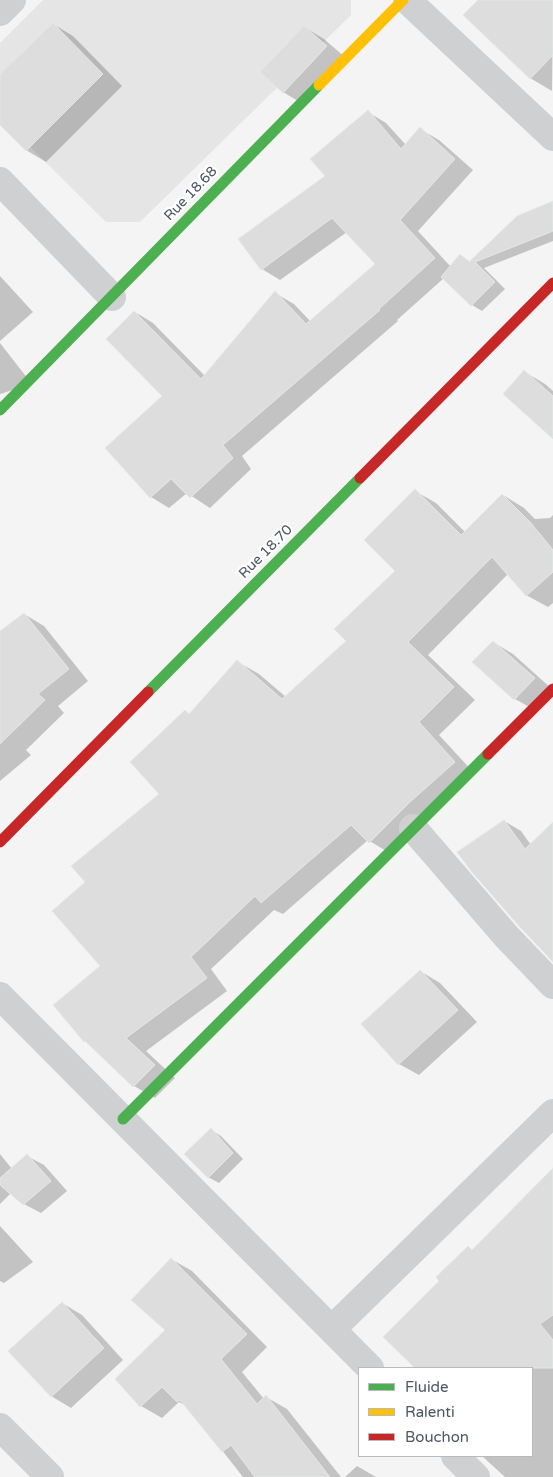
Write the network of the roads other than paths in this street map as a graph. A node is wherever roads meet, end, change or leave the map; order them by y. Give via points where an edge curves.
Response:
1 (12, 0) edge
2 (403, 0) edge
3 (407, 0) edge
4 (0, 12) edge
5 (553, 138) edge
6 (0, 181) edge
7 (553, 283) edge
8 (112, 297) junction
9 (0, 410) edge
10 (553, 688) edge
11 (413, 828) junction
12 (0, 842) edge
13 (553, 985) edge
14 (0, 996) edge
15 (553, 1113) edge
16 (123, 1119) junction
17 (332, 1329) junction
18 (369, 1367) edge
19 (0, 1427) edge
20 (456, 1457) edge
21 (50, 1477) edge
22 (476, 1477) edge

1 - 4 street
2 - 8 street, Rue 18.68
3 - 5 street
6 - 8 street
7 - 12 street, Rue 18.70
8 - 9 street, Rue 18.68
10 - 11 street
11 - 13 street
11 - 16 street
14 - 16 street
15 - 17 street
16 - 17 street
17 - 18 street
19 - 21 street
20 - 22 street

